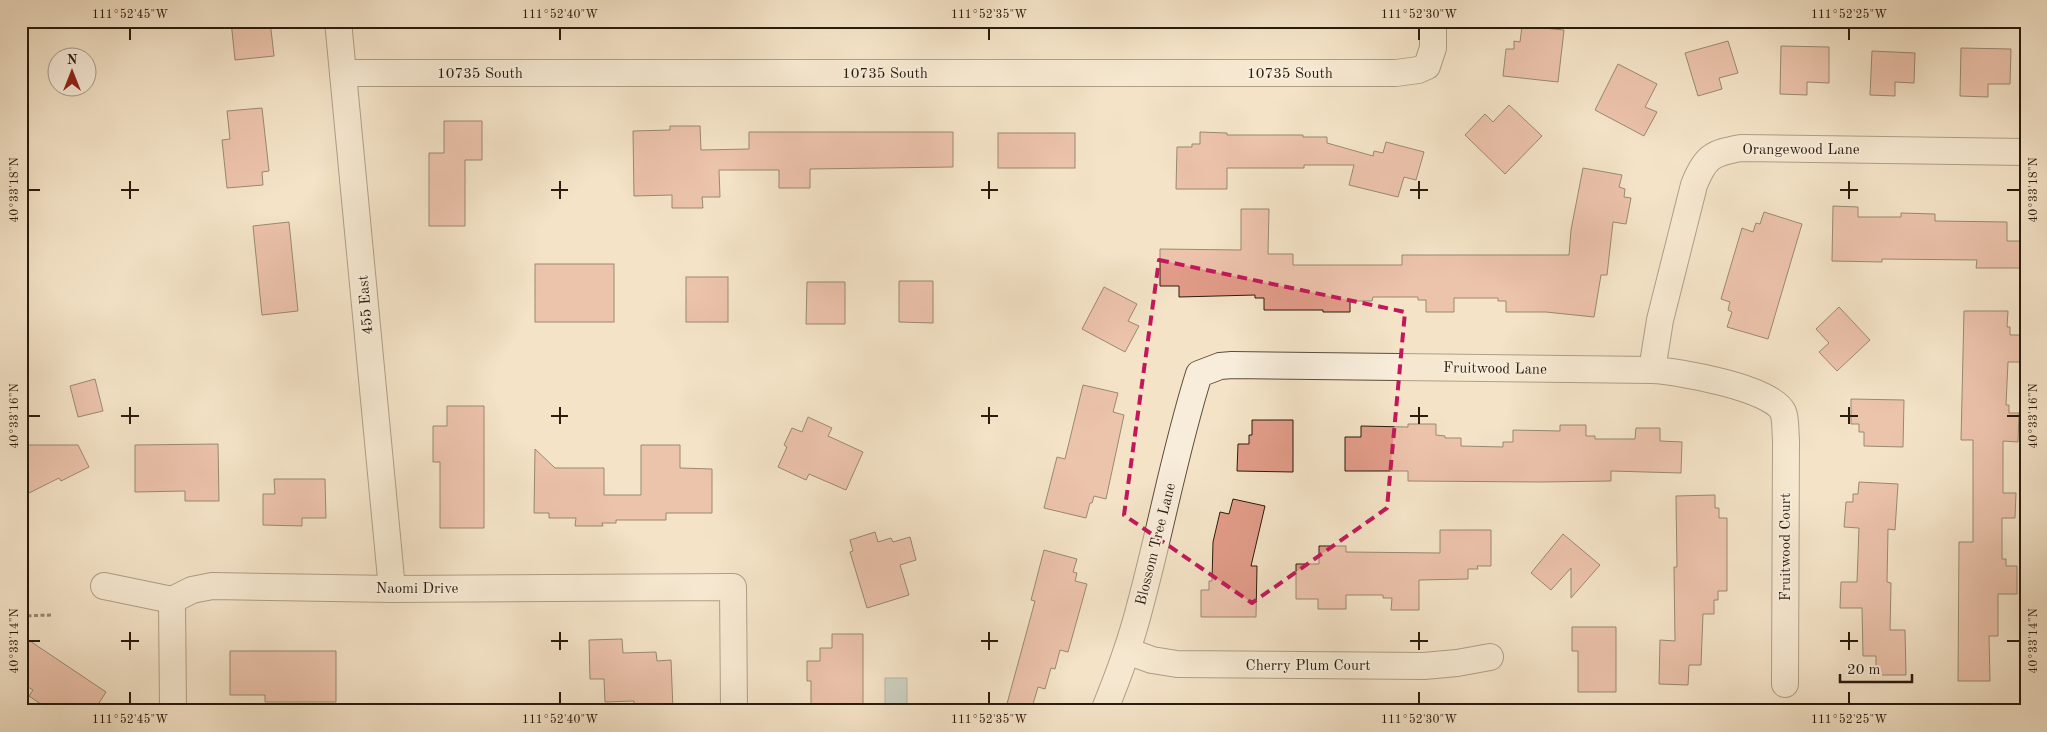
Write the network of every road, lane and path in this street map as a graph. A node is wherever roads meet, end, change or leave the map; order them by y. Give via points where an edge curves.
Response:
1 (338, 21) edge
2 (1433, 21) edge
3 (343, 72) junction
4 (2026, 152) edge
5 (1652, 370) junction
6 (1200, 374) joint
7 (1783, 411) joint
8 (104, 586) dead end
9 (392, 589) junction
10 (172, 600) junction
11 (52, 615) dead end
12 (21, 616) edge
13 (1127, 651) junction
14 (1490, 657) dead end
15 (1785, 684) dead end
16 (173, 711) edge
17 (734, 711) edge
18 (1104, 711) edge

1 - 3 street, 455 East
2 - 3 street, 10735 South via 1433,48 1427,66 1396,73
3 - 9 street, 455 East
4 - 5 street, Orangewood Lane via 1741,148 1725,150 1710,157 1694,185 1660,320
5 - 6 street, Fruitwood Lane via 1232,365
5 - 7 street, Fruitwood Lane via 1691,374 1759,393
6 - 13 street, Blossom Tree Lane
7 - 15 street, Fruitwood Court via 1786,439
8 - 10 street
9 - 10 street, Naomi Drive via 212,586 192,590
9 - 17 street, Naomi Drive via 733,586
10 - 16 street
11 - 12 path
13 - 14 street, Cherry Plum Court via 1177,664 1424,666
13 - 18 street, Blossom Tree Lane

